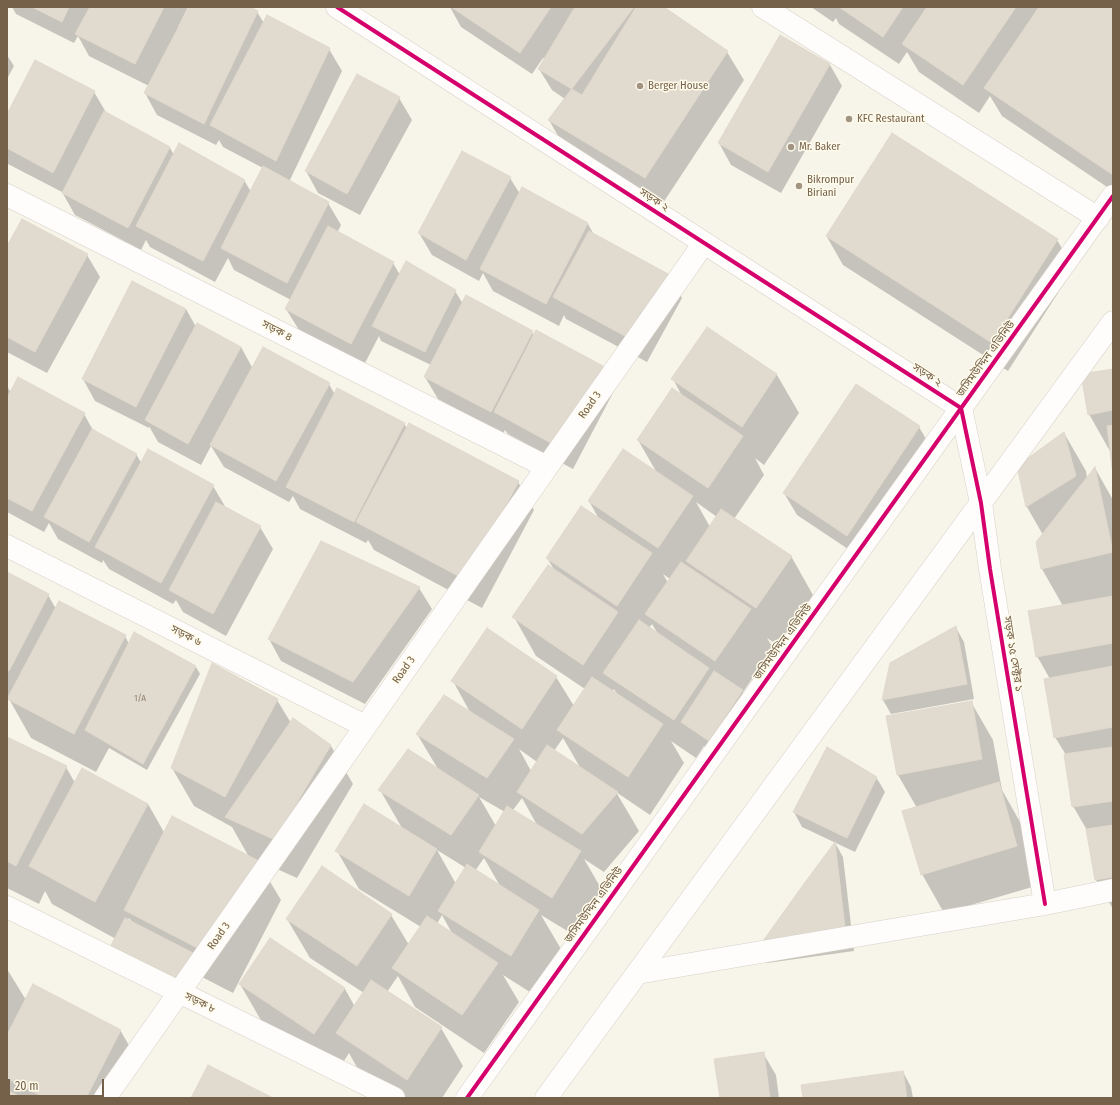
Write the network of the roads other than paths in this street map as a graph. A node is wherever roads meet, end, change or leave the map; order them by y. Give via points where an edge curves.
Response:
1 (337, 7) edge
2 (763, 7) edge
3 (7, 196) edge
4 (1113, 196) edge
5 (1098, 218) junction
6 (704, 243) junction
7 (1113, 322) edge
8 (962, 408) junction
9 (547, 467) junction
10 (981, 503) junction
11 (7, 546) edge
12 (365, 726) junction
13 (1113, 890) edge
14 (1045, 904) junction
15 (7, 907) edge
16 (637, 973) junction
17 (179, 992) junction
18 (105, 1098) edge
19 (394, 1098) edge
20 (467, 1098) edge
21 (546, 1098) edge

1 - 6 street, সড়ক ২
2 - 5 street
3 - 9 street, সড়ক ৪
4 - 5 street, জসিমউদ্দিন এভিনিউ
5 - 8 street, জসিমউদ্দিন এভিনিউ
6 - 8 street, সড়ক ২
6 - 9 street, Road 3
7 - 10 street
8 - 10 street, সড়ক ১৫ সেক্টর ১
8 - 20 street, জসিমউদ্দিন এভিনিউ
9 - 12 street, Road 3
10 - 14 street, সড়ক ১৫ সেক্টর ১
10 - 16 street
11 - 12 street, সড়ক ৬
12 - 17 street, Road 3
13 - 14 street
14 - 16 street
15 - 17 street, সড়ক ৮
16 - 21 street
17 - 18 street, Road 3
17 - 19 street, সড়ক ৮

